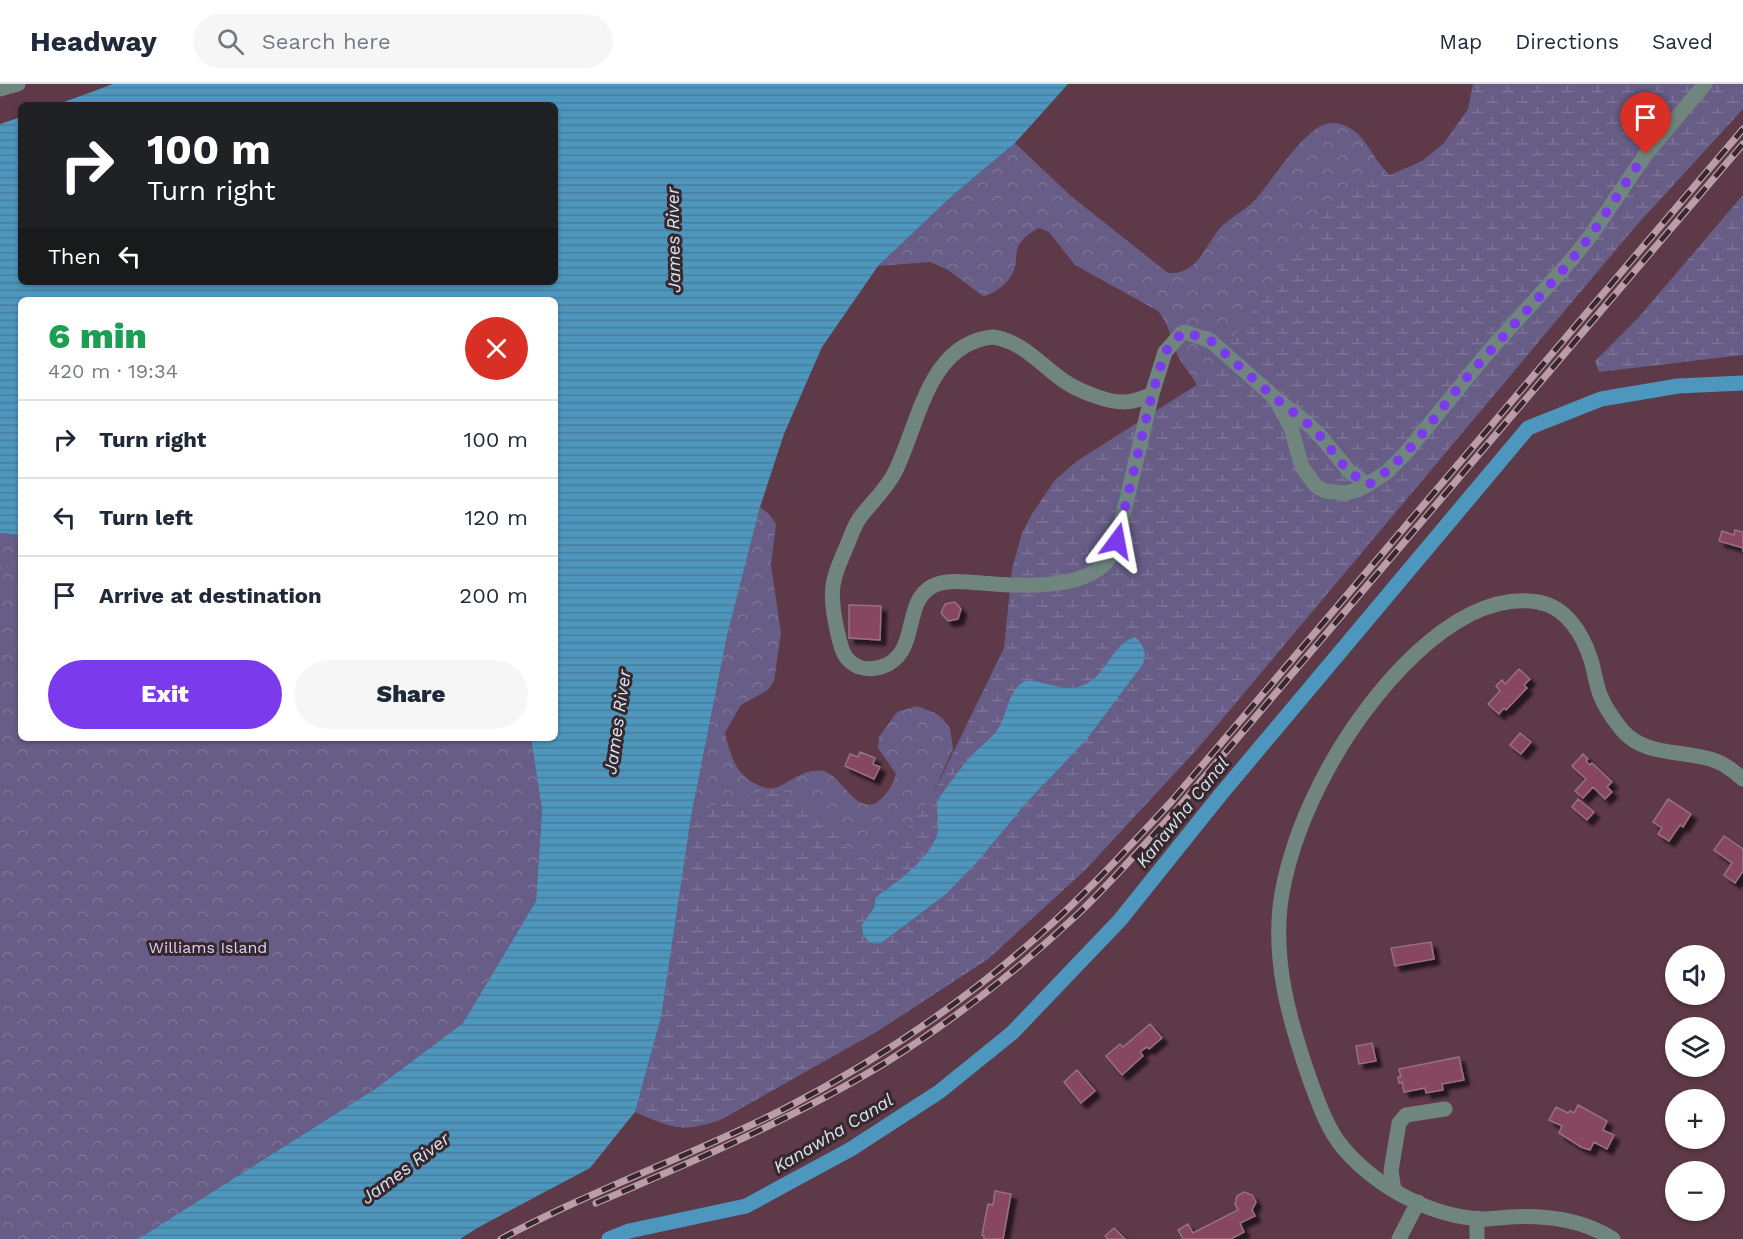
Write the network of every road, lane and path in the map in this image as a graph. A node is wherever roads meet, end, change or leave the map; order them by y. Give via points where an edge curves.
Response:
1 (18, 84) edge
2 (1705, 84) edge
3 (0, 89) edge
4 (1152, 394) junction
5 (1275, 398) junction
6 (1368, 485) junction
7 (18, 565) edge
8 (0, 568) edge
9 (1743, 779) edge
10 (1445, 1108) dead end
11 (1394, 1190) junction
12 (1418, 1202) junction
13 (1477, 1218) junction
14 (1399, 1239) edge
15 (1477, 1239) edge
16 (1613, 1239) edge

1 - 3 street
2 - 6 street via 1641,161 1573,258 1489,351 1405,454
4 - 4 street via 1117,541 1101,566 1074,580 1041,584 938,584 918,602 908,638 895,660 876,668 862,668 846,658 832,604 834,576 856,524 894,474 932,382 953,353 980,338 1004,339 1087,393 1117,403 1132,403
4 - 5 street via 1165,352 1185,332 1211,341
5 - 6 street via 1307,423 1348,471
5 - 6 street via 1291,428 1302,467 1316,486 1346,493
7 - 8 path
9 - 11 street via 1716,761 1634,742 1600,695 1592,661 1573,623 1540,602 1504,603 1474,613 1443,629 1397,673 1348,735 1306,814 1282,894 1278,939 1291,1023 1321,1110 1344,1148
10 - 11 street via 1406,1115 1399,1123 1391,1171
11 - 12 street
12 - 13 street via 1443,1213
12 - 14 street
13 - 15 street
13 - 16 street via 1572,1221

